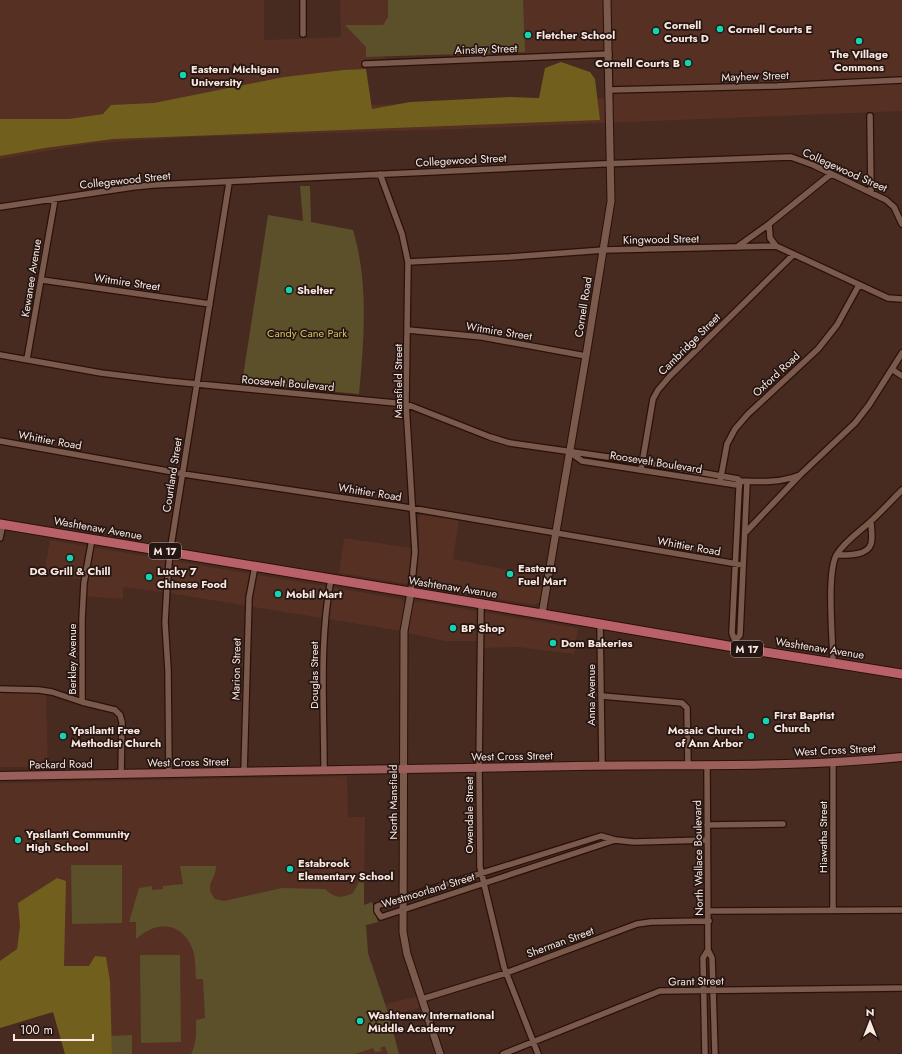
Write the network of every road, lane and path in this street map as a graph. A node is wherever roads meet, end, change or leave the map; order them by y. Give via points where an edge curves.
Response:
1 (303, 0) edge
2 (607, 0) edge
3 (303, 34) dead end
4 (608, 54) junction
5 (365, 64) dead end
6 (902, 80) edge
7 (608, 90) junction
8 (870, 116) dead end
9 (610, 164) junction
10 (380, 174) junction
11 (831, 174) junction
12 (229, 182) junction
13 (871, 192) junction
14 (54, 199) junction
15 (0, 206) edge
16 (769, 224) junction
17 (902, 224) edge
18 (776, 246) junction
19 (737, 247) junction
20 (604, 250) junction
21 (793, 255) junction
22 (408, 262) junction
23 (42, 280) junction
24 (859, 285) junction
25 (902, 298) edge
26 (210, 304) junction
27 (408, 330) junction
28 (902, 353) edge
29 (0, 355) edge
30 (586, 356) junction
31 (27, 359) junction
32 (893, 370) junction
33 (902, 376) edge
34 (197, 384) junction
35 (406, 404) junction
36 (0, 441) edge
37 (569, 452) junction
38 (643, 462) junction
39 (641, 470) junction
40 (182, 473) junction
41 (721, 475) junction
42 (800, 475) junction
43 (740, 481) junction
44 (720, 482) junction
45 (747, 482) junction
46 (902, 490) edge
47 (413, 509) junction
48 (871, 521) junction
49 (1, 524) edge
50 (556, 533) junction
51 (738, 533) junction
52 (745, 533) junction
53 (0, 538) edge
54 (92, 539) junction
55 (170, 552) junction
56 (836, 555) junction
57 (736, 564) junction
58 (743, 565) junction
59 (255, 566) junction
60 (331, 579) junction
61 (410, 592) junction
62 (481, 604) junction
63 (542, 614) junction
64 (600, 624) junction
65 (735, 644) junction
66 (833, 663) junction
67 (902, 674) edge
68 (0, 689) edge
69 (602, 696) junction
70 (82, 702) junction
71 (902, 757) edge
72 (832, 763) junction
73 (707, 764) junction
74 (688, 765) junction
75 (602, 766) junction
76 (479, 768) junction
77 (404, 769) junction
78 (324, 770) junction
79 (244, 772) junction
80 (169, 773) junction
81 (121, 774) junction
82 (0, 776) edge
83 (784, 824) dead end
84 (707, 825) junction
85 (616, 840) junction
86 (707, 840) junction
87 (482, 873) junction
88 (484, 884) junction
89 (403, 898) junction
90 (403, 909) junction
91 (833, 910) junction
92 (902, 910) edge
93 (709, 911) junction
94 (709, 921) junction
95 (708, 950) junction
96 (506, 973) junction
97 (902, 988) edge
98 (704, 991) junction
99 (714, 991) junction
100 (422, 999) junction
101 (533, 1042) junction
102 (440, 1054) edge
103 (502, 1054) edge
104 (538, 1054) edge
105 (705, 1054) edge
106 (715, 1054) edge

1 - 3 street
2 - 4 street, Cornell Road
4 - 5 street, Ainsley Street
4 - 7 street, Cornell Road
6 - 7 street, Mayhew Street
7 - 9 street, Cornell Road
8 - 13 street
9 - 10 street, Collegewood Street
9 - 11 street, Collegewood Street via 791,157
9 - 20 street, Cornell Road via 611,202
10 - 12 street, Collegewood Street
10 - 22 street, Mansfield Street via 402,234
11 - 13 street, Collegewood Street
11 - 16 street
12 - 14 street, Collegewood Street via 133,187
12 - 26 street, Courtland Street
13 - 17 street, Collegewood Street via 894,207
14 - 15 street, Collegewood Street
14 - 23 street, Kewanee Avenue
16 - 18 street via 770,238
16 - 19 street
18 - 19 street, Kingwood Street
18 - 21 street, Kingwood Street
19 - 20 street, Kingwood Street
20 - 22 street, Kingwood Street
20 - 30 street, Cornell Road
21 - 24 street, Kingwood Street
21 - 38 street, Cambridge Street via 658,390 653,399
22 - 27 street, Mansfield Street
23 - 26 street, Witmire Street
23 - 31 street, Kewanee Avenue
24 - 25 street, Kingwood Street via 888,298
24 - 41 street, Oxford Road via 837,325 818,349 735,429 727,444
26 - 34 street, Courtland Street
27 - 30 street, Witmire Street via 482,337
27 - 35 street, Mansfield Street
28 - 32 street
29 - 31 street, Roosevelt Boulevard
30 - 37 street, Cornell Road
31 - 34 street, Roosevelt Boulevard via 101,372
32 - 33 street
32 - 42 street via 855,423
34 - 35 street, Roosevelt Boulevard
34 - 40 street, Courtland Street
35 - 37 street, Roosevelt Boulevard via 510,443
35 - 47 street, Mansfield Street
36 - 40 street, Whittier Road
37 - 38 street, Roosevelt Boulevard
37 - 39 street, Roosevelt Boulevard via 582,461
37 - 50 street, Cornell Road
38 - 39 street, Cambridge Street
38 - 41 street, Roosevelt Boulevard
39 - 44 street, Roosevelt Boulevard
40 - 47 street, Whittier Road
40 - 55 street, Courtland Street
41 - 43 street, Roosevelt Boulevard via 738,478
41 - 44 street, Oxford Road
42 - 45 street, Roosevelt Boulevard via 777,481
42 - 52 street
43 - 44 street, Roosevelt Boulevard via 737,485
43 - 45 street, Roosevelt Boulevard
43 - 51 street
45 - 52 street
46 - 48 street
47 - 50 street, Whittier Road
47 - 61 street, Mansfield Street via 415,561
48 - 56 street
48 - 56 street via 869,548 854,554
49 - 53 street
49 - 54 main road, Washtenaw Avenue / M 17
50 - 57 street, Whittier Road
50 - 63 street, Cornell Road
51 - 52 street
51 - 57 street
52 - 58 street
54 - 55 main road, Washtenaw Avenue / M 17
54 - 70 street, Berkley Avenue via 84,583
55 - 59 main road, Washtenaw Avenue / M 17
55 - 80 street, Courtland Street via 166,586
56 - 66 street via 832,567 831,598
57 - 58 street, Whittier Road
57 - 65 street via 732,633
58 - 65 street via 740,635
59 - 60 main road, Washtenaw Avenue / M 17
59 - 79 street, Marion Street via 248,610
60 - 61 main road, Washtenaw Avenue / M 17
60 - 78 street, Douglas Street via 324,631
61 - 62 main road, Washtenaw Avenue / M 17
61 - 77 street, North Mansfield via 404,631
62 - 63 main road, Washtenaw Avenue / M 17
62 - 76 street, Owendale Street
63 - 64 main road, Washtenaw Avenue / M 17
64 - 65 main road, Washtenaw Avenue / M 17
64 - 69 street, Anna Avenue
65 - 66 main road, Washtenaw Avenue / M 17
66 - 67 main road, Washtenaw Avenue / M 17
68 - 70 street via 52,692
69 - 74 street via 682,703 687,708
69 - 75 street, Anna Avenue
70 - 81 street, Berkley Avenue via 111,708 120,715
71 - 72 main road, West Cross Street
72 - 73 main road, West Cross Street
72 - 91 street, Hiawatha Street
73 - 74 main road, West Cross Street
73 - 84 street, North Wallace Boulevard
74 - 75 main road, West Cross Street
75 - 76 main road, West Cross Street
76 - 77 main road, West Cross Street
76 - 87 street, Owendale Street via 479,843
77 - 78 main road, West Cross Street
77 - 89 street, North Mansfield
78 - 79 main road, West Cross Street
79 - 80 main road, West Cross Street
80 - 81 main road, West Cross Street
81 - 82 main road, Packard Road
83 - 84 street
84 - 86 street, North Wallace Boulevard
85 - 86 street, Westmoorland Street
85 - 87 street, Westmoorland Street via 602,836
85 - 88 street, Westmoorland Street
86 - 93 street, North Wallace Boulevard
87 - 88 street, Owendale Street
87 - 89 street, Westmoorland Street
88 - 90 street, Westmoorland Street
88 - 96 street, Owendale Street
89 - 90 street, North Mansfield
89 - 90 street, Westmoorland Street via 377,906 381,917
90 - 100 street, North Mansfield via 404,942
91 - 92 street
91 - 93 street
93 - 94 street, North Wallace Boulevard
94 - 95 street, North Wallace Boulevard
94 - 96 street, Sherman Street via 637,924
95 - 98 street, North Wallace Boulevard via 703,958
95 - 99 street, North Wallace Boulevard via 712,958
96 - 100 street, Sherman Street
96 - 101 street, Owendale Street
97 - 99 street, Grant Street
98 - 99 street, Grant Street
98 - 101 street, Grant Street via 660,991
98 - 105 street, North Wallace Boulevard
99 - 106 street, North Wallace Boulevard
100 - 102 street, North Mansfield
101 - 103 street, Grant Street
101 - 104 street, Owendale Street

